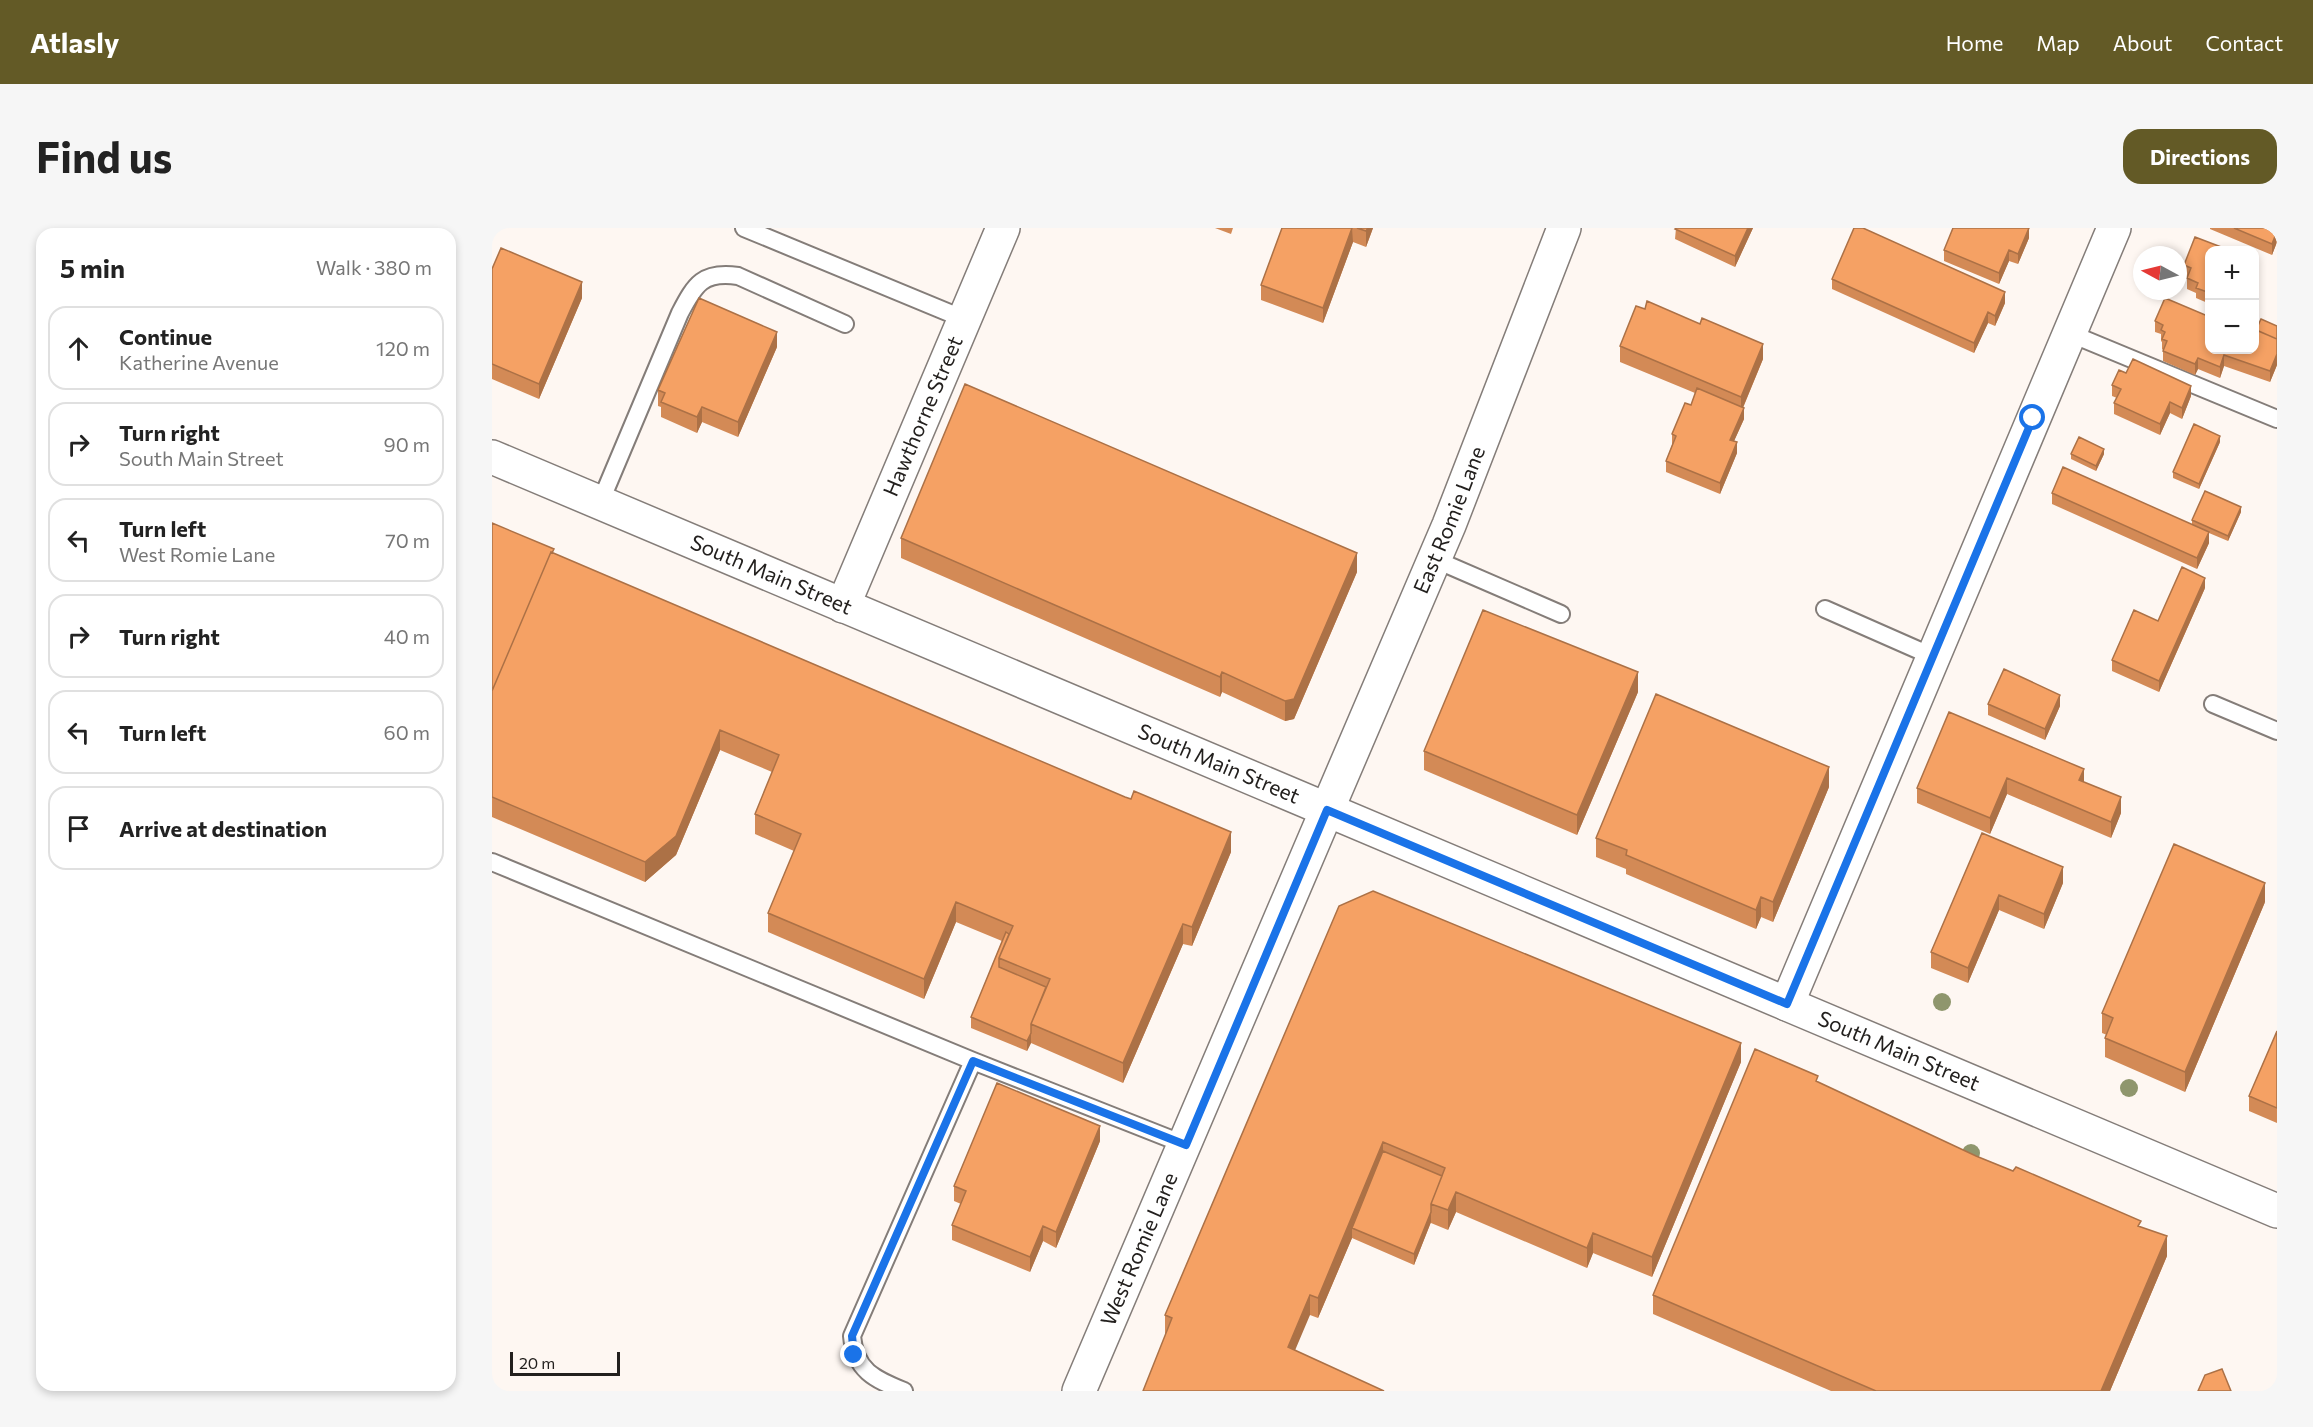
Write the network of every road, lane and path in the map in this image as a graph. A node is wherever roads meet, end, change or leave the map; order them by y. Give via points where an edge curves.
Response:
1 (744, 228) edge
2 (1003, 228) edge
3 (1564, 228) edge
4 (2114, 228) edge
5 (964, 320) junction
6 (845, 324) dead end
7 (2069, 333) junction
8 (2277, 419) edge
9 (492, 457) edge
10 (600, 503) junction
11 (1434, 559) junction
12 (843, 606) junction
13 (1825, 609) dead end
14 (1561, 614) dead end
15 (1934, 657) junction
16 (2213, 704) dead end
17 (2277, 731) edge
18 (1327, 810) junction
19 (492, 862) edge
20 (1787, 1004) junction
21 (973, 1061) junction
22 (1186, 1145) junction
23 (2277, 1211) edge
24 (904, 1391) edge
25 (1079, 1391) edge

1 - 5 lane
2 - 5 main road, Hawthorne Street
3 - 11 main road, East Romie Lane
4 - 7 main road
5 - 12 main road, Hawthorne Street
6 - 10 lane via 738,276 708,277 692,289 680,313
7 - 8 lane
7 - 15 main road
9 - 10 main road, South Main Street
10 - 12 main road, South Main Street
11 - 14 lane
11 - 18 main road, East Romie Lane
12 - 18 main road, South Main Street
13 - 15 lane
15 - 20 main road
16 - 17 lane
18 - 20 main road, South Main Street
18 - 22 main road, West Romie Lane
19 - 21 lane
20 - 23 main road, South Main Street
21 - 22 lane
21 - 24 lane via 852,1336 854,1355 874,1379
22 - 25 main road, West Romie Lane

